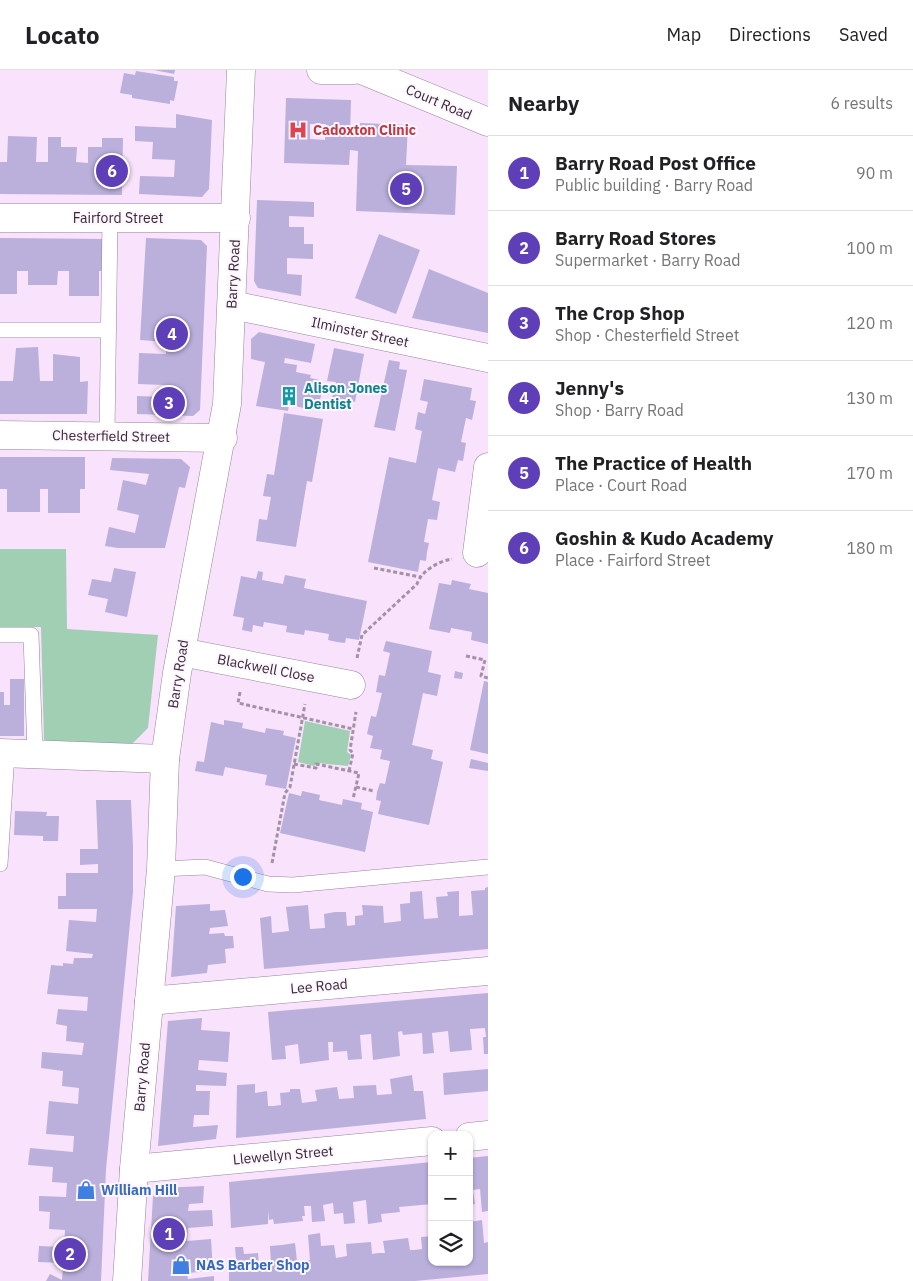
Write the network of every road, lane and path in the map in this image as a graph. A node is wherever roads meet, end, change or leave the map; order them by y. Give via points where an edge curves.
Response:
1 (241, 70) edge
2 (321, 70) edge
3 (354, 70) edge
4 (362, 70) edge
5 (488, 122) edge
6 (0, 218) edge
7 (236, 218) junction
8 (110, 219) junction
9 (232, 305) junction
10 (0, 330) edge
11 (109, 330) junction
12 (488, 358) edge
13 (0, 435) edge
14 (107, 436) junction
15 (223, 438) junction
16 (488, 467) edge
17 (477, 553) joint
18 (374, 568) dead end
19 (420, 577) junction
20 (0, 635) edge
21 (181, 652) junction
22 (466, 656) dead end
23 (311, 677) junction
24 (488, 678) edge
25 (240, 686) dead end
26 (354, 697) junction
27 (303, 717) junction
28 (353, 729) junction
29 (4, 753) edge
30 (35, 754) junction
31 (165, 759) junction
32 (294, 764) junction
33 (349, 771) junction
34 (356, 787) junction
35 (374, 791) dead end
36 (353, 799) dead end
37 (0, 864) edge
38 (161, 868) junction
39 (488, 868) edge
40 (268, 884) junction
41 (488, 971) edge
42 (149, 1001) junction
43 (488, 1135) edge
44 (473, 1137) edge
45 (428, 1141) edge
46 (134, 1169) junction
47 (127, 1281) edge

1 - 7 street, Barry Road
2 - 3 street
4 - 5 street, Court Road
6 - 8 street, Fairford Street
7 - 8 street, Fairford Street
7 - 9 street, Barry Road
8 - 11 lane
9 - 12 street, Ilminster Street
9 - 15 street, Barry Road
10 - 11 lane
11 - 14 lane
13 - 14 street, Chesterfield Street
14 - 15 street, Chesterfield Street
15 - 21 street, Barry Road
16 - 17 street
17 - 19 path via 443,560
18 - 19 path
19 - 26 path via 418,584 362,636
20 - 30 lane via 31,635
21 - 23 street, Blackwell Close
21 - 31 street, Barry Road
22 - 24 path via 485,660 481,676
23 - 26 street, Blackwell Close
23 - 27 path
25 - 27 path via 238,703
26 - 28 path
27 - 28 path
27 - 32 path
28 - 33 path
29 - 30 street
29 - 37 lane
30 - 31 street
31 - 38 street, Barry Road
32 - 33 path via 316,768 316,764
32 - 40 path via 290,787 285,793
33 - 34 path via 359,773
34 - 35 path
34 - 36 path
38 - 40 lane via 204,867
38 - 42 street, Barry Road
39 - 40 lane via 293,885
41 - 42 street, Lee Road
42 - 46 street, Barry Road
43 - 44 street
45 - 46 street, Llewellyn Street
46 - 47 street, Barry Road

